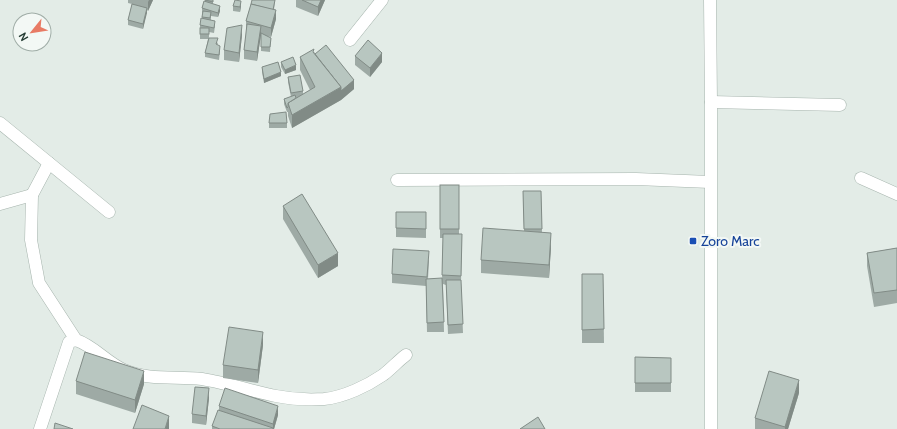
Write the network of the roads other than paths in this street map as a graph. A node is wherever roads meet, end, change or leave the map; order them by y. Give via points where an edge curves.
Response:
1 (382, 0) edge
2 (710, 0) edge
3 (350, 40) dead end
4 (711, 102) junction
5 (840, 105) dead end
6 (0, 123) edge
7 (49, 163) junction
8 (861, 178) dead end
9 (397, 180) dead end
10 (710, 182) junction
11 (897, 194) edge
12 (32, 195) junction
13 (0, 204) edge
14 (110, 212) dead end
15 (76, 340) junction
16 (406, 355) dead end
17 (40, 429) edge
18 (711, 429) edge

1 - 3 street
2 - 4 street
4 - 5 street
4 - 10 street
6 - 7 street
7 - 12 street
7 - 14 street
8 - 11 street
9 - 10 street via 636,179
10 - 18 street
12 - 13 street
12 - 15 street via 31,240 39,283
15 - 16 street via 114,365 142,376 221,382 278,396 304,399 325,399 346,394 383,375
15 - 17 street via 69,342

